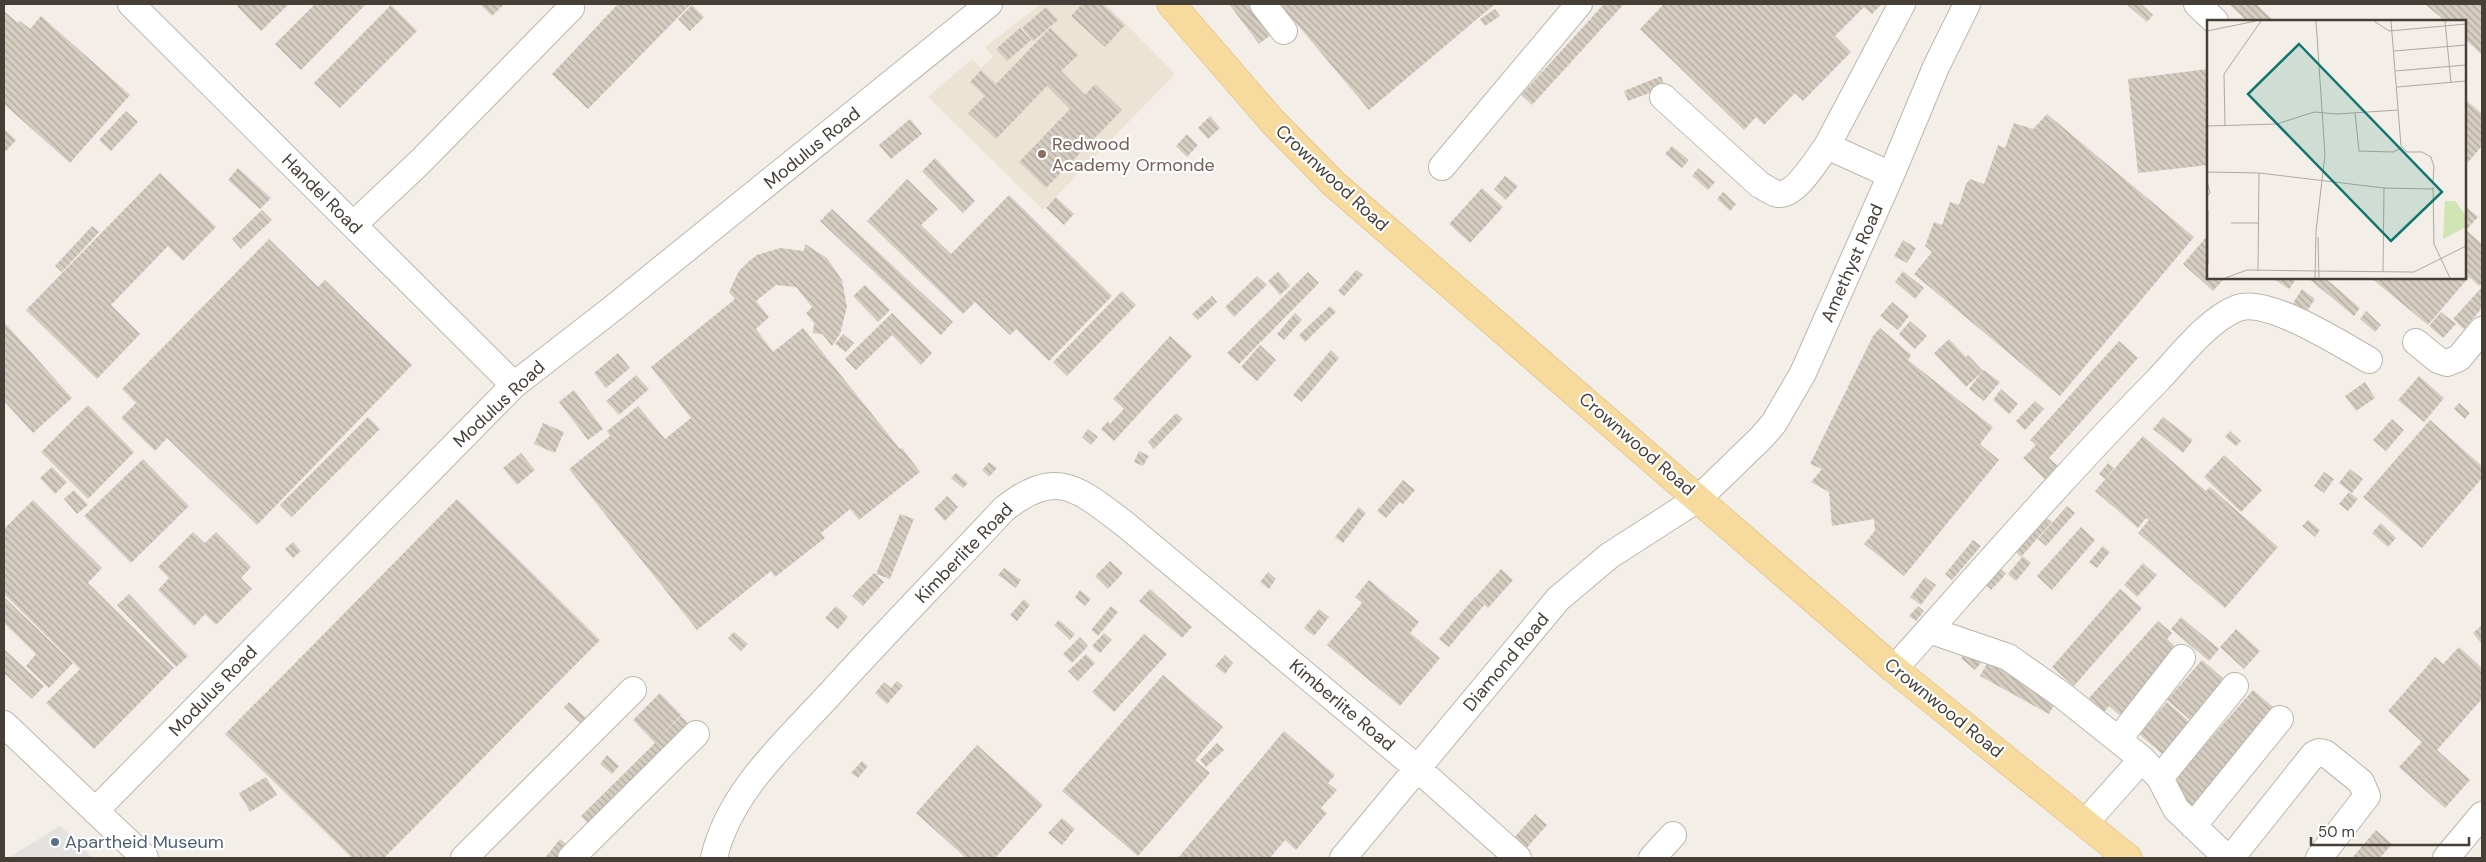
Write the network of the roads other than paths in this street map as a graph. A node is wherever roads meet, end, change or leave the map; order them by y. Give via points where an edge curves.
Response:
1 (131, 4) edge
2 (990, 4) edge
3 (1171, 4) edge
4 (1263, 4) edge
5 (1579, 4) edge
6 (1902, 4) edge
7 (1967, 4) edge
8 (2197, 4) edge
9 (571, 8) dead end
10 (2214, 20) edge
11 (1284, 31) dead end
12 (1663, 97) dead end
13 (1827, 146) junction
14 (1442, 167) dead end
15 (1891, 175) junction
16 (353, 225) junction
17 (2482, 330) edge
18 (2416, 342) dead end
19 (2369, 360) dead end
20 (514, 385) junction
21 (1699, 498) junction
22 (1929, 630) junction
23 (2182, 658) dead end
24 (1894, 669) junction
25 (2235, 686) dead end
26 (633, 690) dead end
27 (2280, 718) dead end
28 (4, 724) edge
29 (696, 734) dead end
30 (2118, 740) junction
31 (2142, 758) junction
32 (1417, 768) junction
33 (2160, 778) junction
34 (95, 811) junction
35 (2482, 815) edge
36 (2086, 822) junction
37 (2193, 826) junction
38 (1673, 835) dead end
39 (145, 858) edge
40 (464, 858) edge
41 (571, 858) edge
42 (714, 858) edge
43 (1343, 858) edge
44 (1518, 858) edge
45 (1652, 858) edge
46 (2128, 858) edge
47 (2226, 858) edge
48 (2231, 858) edge
49 (2319, 858) edge
50 (2446, 858) edge

1 - 16 street, Handel Road
2 - 20 street, Modulus Road
3 - 21 main road, Crownwood Road via 1273,122 1334,184
4 - 11 street
5 - 14 street
6 - 13 street
7 - 15 street, Amethyst Road via 1936,67
8 - 10 street
9 - 16 street via 420,162
12 - 13 street via 1760,185 1777,194 1786,193 1796,186
13 - 15 street
15 - 21 street, Amethyst Road via 1804,373 1786,405 1761,438
16 - 20 street, Handel Road
17 - 18 street via 2459,358 2447,363 2438,360
19 - 22 street via 2293,318 2264,308 2239,307 2211,325 2127,411
20 - 34 street, Modulus Road
21 - 24 main road, Crownwood Road
21 - 32 street, Diamond Road via 1610,556 1558,599
22 - 24 street
22 - 30 street via 2008,656
23 - 30 street
24 - 36 main road, Crownwood Road
25 - 33 street
26 - 40 street
27 - 37 street
28 - 34 street
29 - 41 street
30 - 31 street
31 - 33 street
31 - 36 street
32 - 42 street, Kimberlite Road via 1126,525 1083,494 1047,485 1020,496 1004,509 759,772 727,822
32 - 43 street, Diamond Road
32 - 44 street, Kimberlite Road
33 - 37 street via 2176,809
34 - 39 street
35 - 50 street
36 - 46 main road, Crownwood Road
37 - 47 street
38 - 45 street
48 - 49 street via 2314,754 2320,752 2361,782 2367,796

